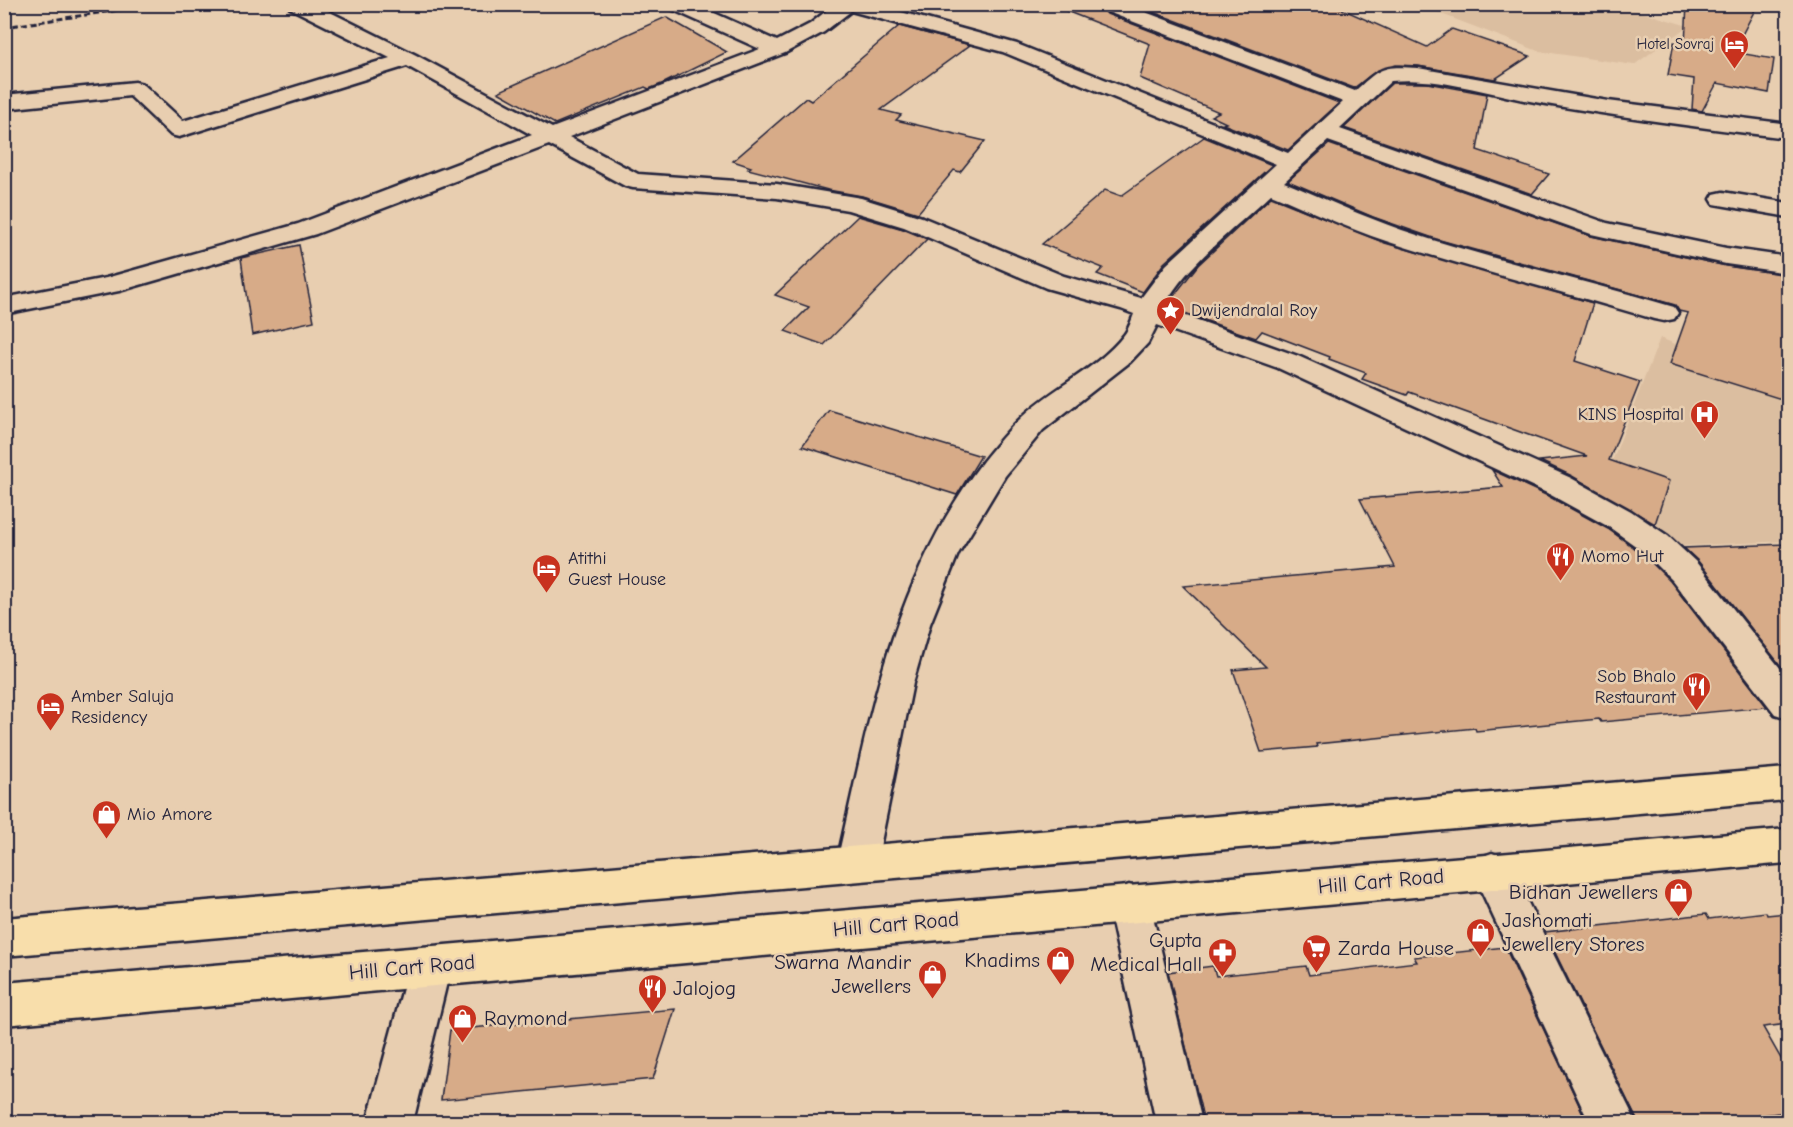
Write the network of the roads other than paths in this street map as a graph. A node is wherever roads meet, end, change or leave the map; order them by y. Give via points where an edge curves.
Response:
1 (297, 4) edge
2 (676, 4) edge
3 (848, 4) edge
4 (1114, 8) dead end
5 (778, 49) junction
6 (409, 59) junction
7 (1359, 100) junction
8 (4, 102) edge
9 (1788, 131) edge
10 (1325, 132) junction
11 (547, 135) junction
12 (1291, 162) junction
13 (1267, 184) junction
14 (1723, 199) dead end
15 (1788, 210) edge
16 (1788, 265) edge
17 (4, 306) edge
18 (1150, 312) junction
19 (1664, 314) dead end
20 (1788, 704) edge
21 (1788, 784) edge
22 (1788, 846) edge
23 (857, 862) junction
24 (1492, 872) junction
25 (1129, 904) junction
26 (4, 937) edge
27 (430, 966) junction
28 (4, 1004) edge
29 (390, 1122) edge
30 (1179, 1122) edge
31 (1612, 1122) edge

1 - 6 street
2 - 5 street
3 - 5 street via 817,28
3 - 12 street via 1010,48
4 - 7 street
5 - 11 street
6 - 8 street via 179,130 135,89
6 - 11 street
7 - 9 street via 1385,75 1403,73 1653,114
7 - 10 street
10 - 12 street
10 - 16 street via 1600,229
11 - 17 street via 307,229 110,285
11 - 18 street via 633,181 777,191 852,203 913,222 1025,271
12 - 13 street
13 - 18 street via 1176,271 1156,294
13 - 19 street via 1403,239
14 - 15 street
18 - 20 street via 1320,376 1506,460 1620,519 1656,544 1684,571
18 - 23 street via 1138,337 1120,356 1033,423 994,470 942,553 913,624 895,683
21 - 23 main road
22 - 24 main road, Hill Cart Road
23 - 26 main road
24 - 25 main road, Hill Cart Road
24 - 31 street
25 - 27 main road, Hill Cart Road
25 - 30 street
27 - 28 main road, Hill Cart Road
27 - 29 street

